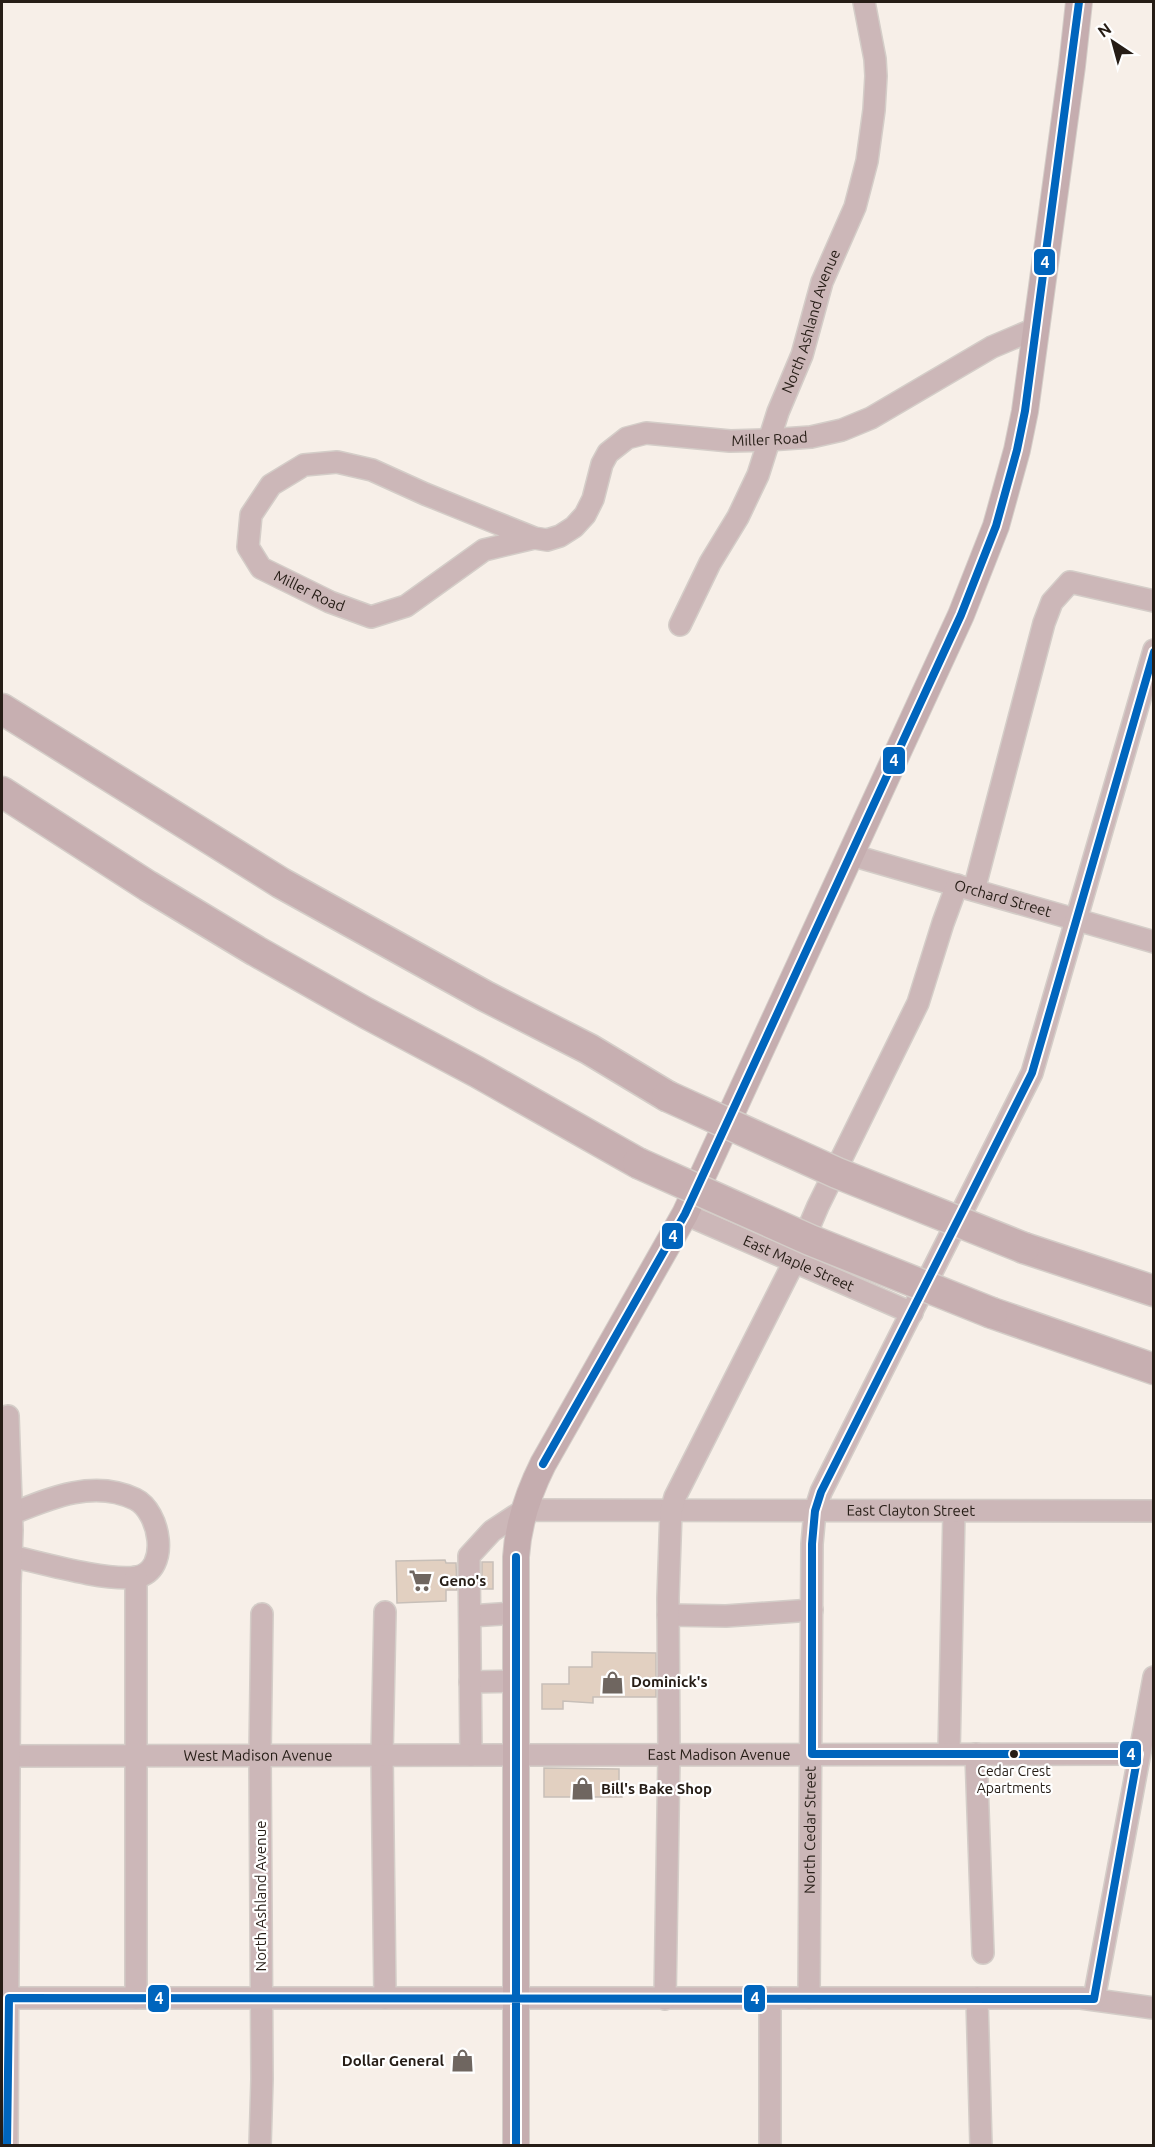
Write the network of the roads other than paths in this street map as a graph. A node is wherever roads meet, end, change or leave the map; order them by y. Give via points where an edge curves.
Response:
1 (864, 2) edge
2 (1079, 2) edge
3 (1037, 328) junction
4 (769, 440) junction
5 (534, 538) junction
6 (1154, 601) edge
7 (680, 625) dead end
8 (1154, 650) edge
9 (2, 709) edge
10 (2, 792) edge
11 (851, 855) junction
12 (966, 888) junction
13 (1076, 920) junction
14 (1154, 942) edge
15 (685, 1214) junction
16 (794, 1262) junction
17 (1154, 1291) edge
18 (912, 1313) junction
19 (1154, 1369) edge
20 (8, 1416) dead end
21 (524, 1510) junction
22 (671, 1510) junction
23 (815, 1511) junction
24 (954, 1511) junction
25 (1154, 1511) edge
26 (11, 1514) junction
27 (11, 1556) junction
28 (136, 1577) junction
29 (812, 1610) junction
30 (385, 1612) dead end
31 (516, 1613) junction
32 (262, 1614) dead end
33 (668, 1615) junction
34 (470, 1616) junction
35 (6, 1630) edge
36 (1154, 1677) edge
37 (516, 1681) junction
38 (470, 1682) junction
39 (812, 1754) junction
40 (949, 1754) junction
41 (976, 1754) junction
42 (1138, 1754) junction
43 (136, 1755) junction
44 (260, 1755) junction
45 (381, 1755) junction
46 (471, 1755) junction
47 (516, 1755) junction
48 (669, 1755) junction
49 (6, 1756) edge
50 (6, 1876) edge
51 (983, 1953) dead end
52 (5, 1998) edge
53 (136, 1998) junction
54 (260, 1998) junction
55 (386, 1998) junction
56 (516, 1998) junction
57 (770, 1998) junction
58 (809, 1998) junction
59 (977, 1998) junction
60 (665, 1999) junction
61 (1094, 1999) junction
62 (1154, 2008) edge
63 (7, 2145) edge
64 (260, 2145) edge
65 (516, 2145) edge
66 (770, 2145) edge
67 (981, 2145) edge

1 - 4 street, North Ashland Avenue via 876,76 867,161 855,207 822,282 802,355
2 - 3 main road
3 - 4 street, Miller Road via 992,347 871,418 811,437
3 - 11 main road via 1017,450 996,526 961,615
4 - 5 street, Miller Road via 635,434 608,453 593,499 574,527 547,540
4 - 7 street, North Ashland Avenue via 738,517
5 - 5 street, Miller Road via 484,550 406,606 371,617 261,568 248,547 251,515 271,485 304,465 337,462 372,470
6 - 12 street via 1070,582 1052,602
8 - 13 street, North Cedar Street
9 - 17 highway, bridge via 281,883 589,1049 668,1096 837,1173 1024,1248
10 - 19 highway, bridge via 256,951 638,1163 810,1240 992,1313
11 - 12 street, Orchard Street
11 - 15 main road
12 - 13 street, Orchard Street
12 - 16 street via 943,922 918,1003
13 - 14 street, Orchard Street
13 - 18 street, North Cedar Street via 1032,1073
15 - 16 street, East Maple Street
15 - 21 main road via 543,1464
16 - 18 street, East Maple Street
16 - 22 street
18 - 23 street, North Cedar Street
20 - 26 street
21 - 22 street, East Clayton Street
21 - 31 main road via 517,1541
21 - 34 street via 492,1531 469,1556
22 - 23 street, East Clayton Street
22 - 33 street
23 - 24 street, East Clayton Street
23 - 29 street, North Cedar Street
24 - 25 street, East Clayton Street
24 - 40 street
26 - 27 street
26 - 28 street via 74,1491 114,1493 136,1499 153,1518 158,1554 153,1566
27 - 28 street via 101,1575
27 - 35 street
28 - 43 street
29 - 33 street via 726,1616
29 - 39 street, North Cedar Street
30 - 45 street
31 - 34 street
31 - 37 main road
32 - 44 street, North Ashland Avenue
33 - 48 street
34 - 38 street
35 - 49 street
36 - 42 street
37 - 38 street
37 - 47 main road
38 - 46 street
39 - 40 street, East Madison Avenue
39 - 48 street, East Madison Avenue
39 - 58 street, North Cedar Street
40 - 41 street, East Madison Avenue
41 - 42 street, East Madison Avenue
41 - 51 street
42 - 61 street
43 - 44 street, West Madison Avenue
43 - 49 street, West Madison Avenue
43 - 53 street
44 - 45 street, West Madison Avenue
44 - 54 street, North Ashland Avenue
45 - 46 street, West Madison Avenue
45 - 55 street
46 - 47 street, West Madison Avenue
47 - 48 street, East Madison Avenue
47 - 56 main road
48 - 60 street
49 - 50 street
50 - 52 street
52 - 53 street
52 - 63 street
53 - 54 street
54 - 55 street
54 - 64 street, North Ashland Avenue
55 - 56 street
56 - 60 street
56 - 65 main road
57 - 58 street
57 - 60 street
57 - 66 street
58 - 59 street
59 - 61 street
59 - 67 street
61 - 62 street

